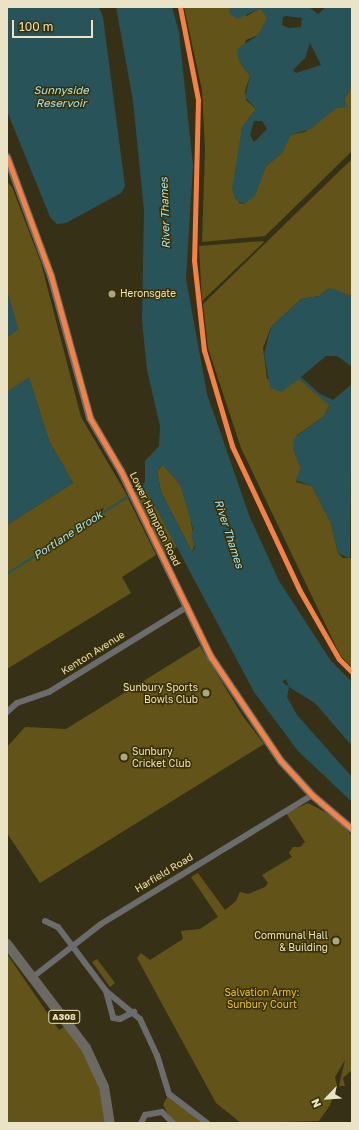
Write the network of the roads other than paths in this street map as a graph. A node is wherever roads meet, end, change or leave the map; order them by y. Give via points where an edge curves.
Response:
1 (7, 157) edge
2 (188, 606) junction
3 (7, 712) edge
4 (312, 795) junction
5 (352, 829) edge
6 (45, 921) dead end
7 (7, 944) edge
8 (72, 945) junction
9 (33, 977) junction
10 (106, 991) junction
11 (134, 1012) junction
12 (144, 1107) dead end
13 (145, 1114) junction
14 (205, 1122) edge
15 (110, 1123) edge
16 (141, 1123) edge
17 (173, 1123) edge

1 - 2 street, Lower Hampton Road via 51,276 90,418 116,462
2 - 3 street, Kenton Avenue via 49,692 17,703
2 - 4 street, Lower Hampton Road via 211,657 244,710
4 - 5 street, Lower Hampton Road
4 - 8 street, Harfield Road
6 - 8 street via 58,927
7 - 9 highway, A308
8 - 9 street, Harfield Road
8 - 10 street
9 - 15 highway, A308 via 89,1053 104,1087
10 - 11 street
10 - 11 street via 113,1018 120,1019
11 - 14 street via 150,1036 169,1094
12 - 13 street
13 - 16 street
13 - 17 street via 165,1113

